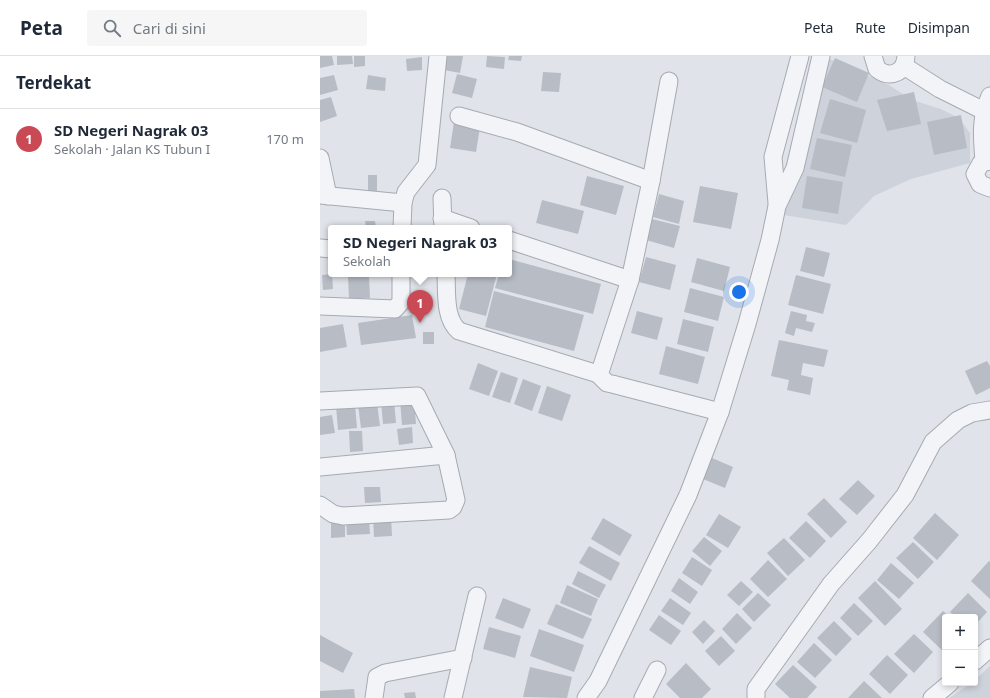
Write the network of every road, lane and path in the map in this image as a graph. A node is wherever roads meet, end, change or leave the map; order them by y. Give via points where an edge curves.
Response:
1 (438, 56) edge
2 (800, 56) edge
3 (821, 56) edge
4 (872, 56) edge
5 (905, 61) edge
6 (669, 81) dead end
7 (988, 107) edge
8 (459, 116) dead end
9 (320, 158) edge
10 (987, 161) edge
11 (651, 181) junction
12 (990, 188) edge
13 (324, 195) edge
14 (442, 198) dead end
15 (404, 202) junction
16 (777, 206) junction
17 (442, 223) edge
18 (402, 225) edge
19 (454, 225) edge
20 (512, 241) edge
21 (401, 277) edge
22 (446, 277) edge
23 (630, 280) junction
24 (320, 306) edge
25 (598, 374) junction
26 (320, 401) edge
27 (990, 410) edge
28 (720, 412) junction
29 (446, 455) junction
30 (320, 467) edge
31 (320, 505) edge
32 (477, 596) dead end
33 (990, 648) edge
34 (463, 658) junction
35 (978, 658) edge
36 (657, 670) dead end
37 (946, 686) edge
38 (598, 690) edge
39 (374, 698) edge
40 (453, 698) edge
41 (586, 698) edge
42 (643, 698) edge
43 (756, 698) edge
44 (932, 698) edge

1 - 15 street via 427,165 406,192
2 - 16 street via 773,157
3 - 16 street via 795,168
4 - 5 street via 877,69 886,74 896,73
5 - 7 street via 940,89
6 - 11 street
7 - 10 street via 982,135
8 - 11 street via 517,132
9 - 13 street
10 - 12 street via 976,170 976,178 983,186
11 - 23 street
13 - 15 street
14 - 17 street
15 - 18 street
16 - 28 street via 749,316
17 - 19 street
20 - 23 street
21 - 24 street via 400,302 395,309
22 - 25 street via 448,311 459,331
23 - 25 street
25 - 28 street via 612,384
26 - 29 street via 418,397
27 - 43 street via 972,413 958,420 933,442 905,495 831,584 756,689
28 - 38 street via 688,495
29 - 30 street
29 - 31 street via 456,500 449,510 343,516 333,514
32 - 34 street
33 - 35 street
34 - 39 street via 385,673 377,677
34 - 40 street
36 - 42 street
37 - 44 street
38 - 41 street

